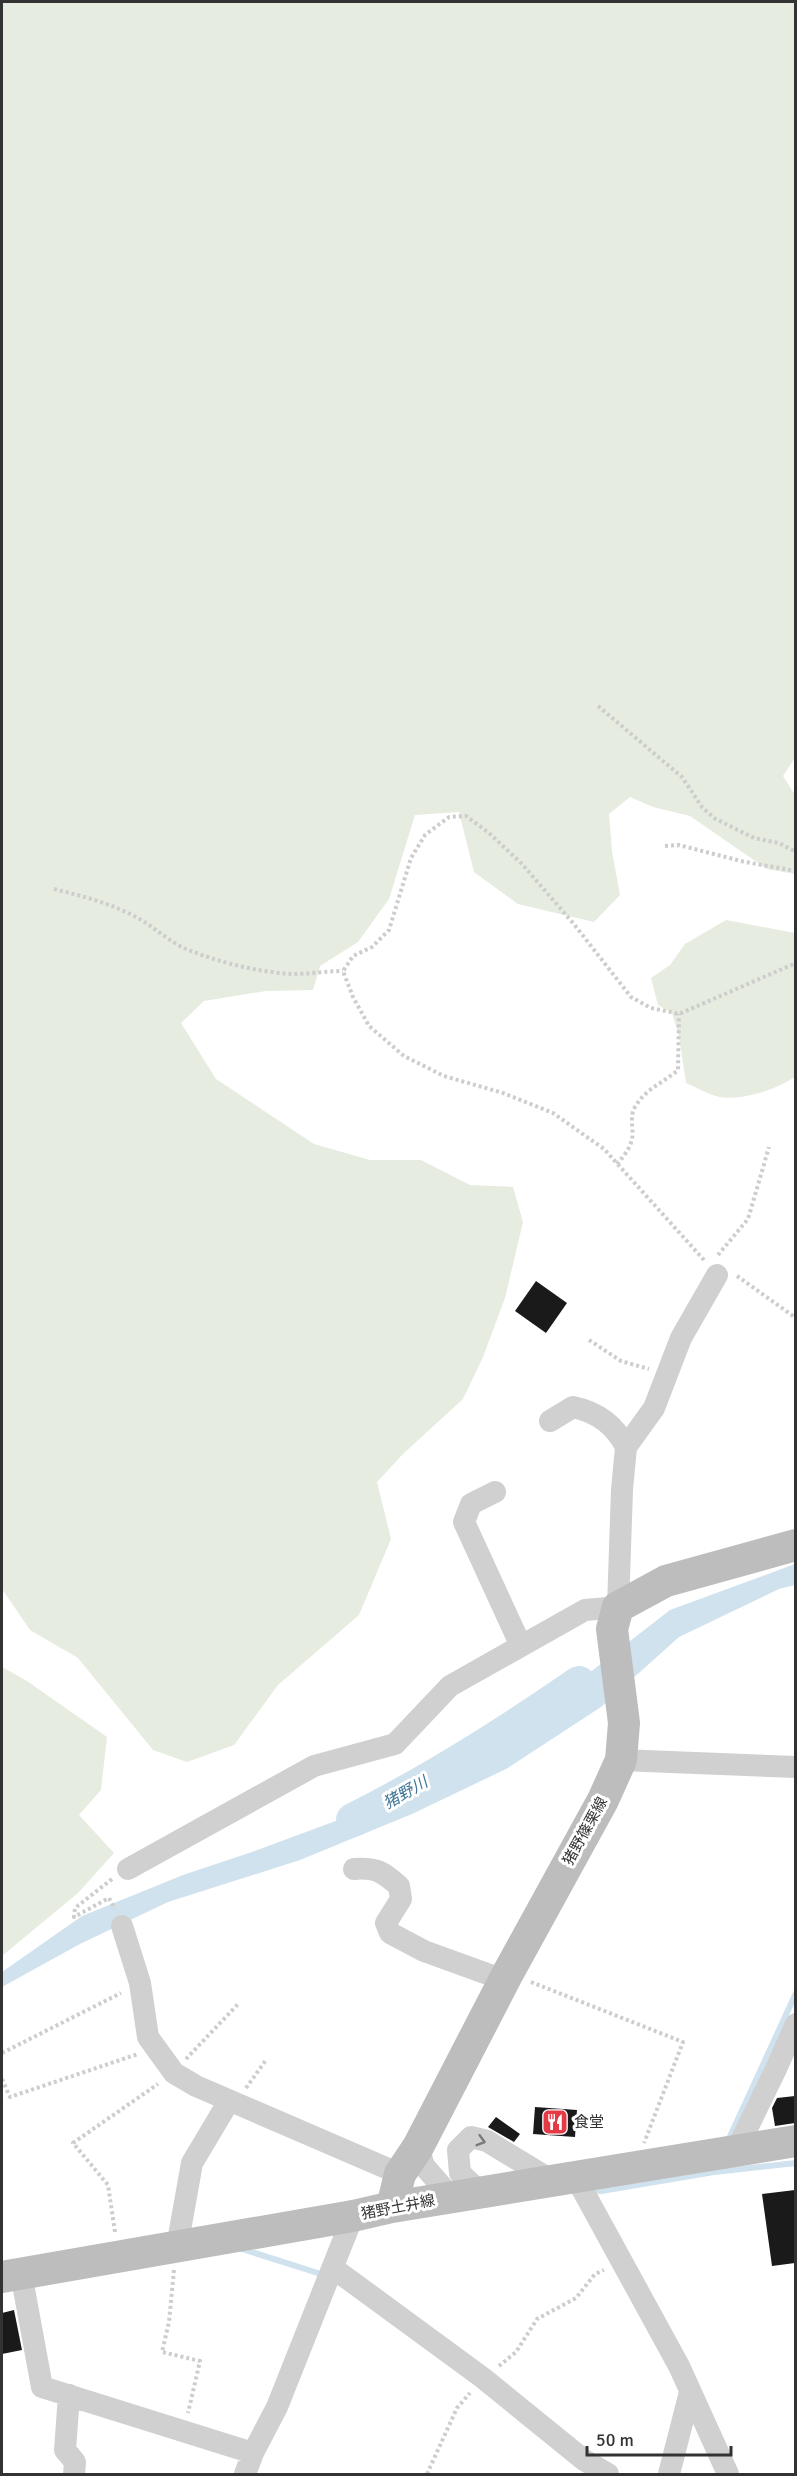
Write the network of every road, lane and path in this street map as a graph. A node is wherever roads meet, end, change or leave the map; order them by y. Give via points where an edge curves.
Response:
1 (598, 706) dead end
2 (664, 846) dead end
3 (795, 852) edge
4 (795, 871) edge
5 (54, 889) dead end
6 (795, 963) edge
7 (343, 971) junction
8 (680, 1014) junction
9 (769, 1147) dead end
10 (617, 1164) junction
11 (717, 1275) junction
12 (795, 1318) edge
13 (589, 1340) dead end
14 (666, 1374) junction
15 (550, 1421) dead end
16 (626, 1447) junction
17 (495, 1492) dead end
18 (795, 1545) edge
19 (615, 1618) junction
20 (521, 1646) junction
21 (621, 1760) junction
22 (795, 1767) edge
23 (128, 1869) joint
24 (354, 1869) dead end
25 (109, 1898) dead end
26 (122, 1926) dead end
27 (506, 1977) junction
28 (140, 1983) junction
29 (239, 2003) dead end
30 (795, 2024) edge
31 (156, 2048) junction
32 (2, 2054) edge
33 (266, 2060) dead end
34 (174, 2073) junction
35 (2, 2079) edge
36 (232, 2102) junction
37 (795, 2141) edge
38 (418, 2147) junction
39 (737, 2149) junction
40 (635, 2166) junction
41 (400, 2174) junction
42 (563, 2178) junction
43 (466, 2195) junction
44 (392, 2206) junction
45 (353, 2216) junction
46 (177, 2247) junction
47 (118, 2257) junction
48 (622, 2264) junction
49 (333, 2268) junction
50 (11, 2275) edge
51 (483, 2378) junction
52 (690, 2392) junction
53 (69, 2395) junction
54 (184, 2432) junction
55 (248, 2469) edge
56 (74, 2475) edge
57 (427, 2475) edge
58 (608, 2475) edge
59 (669, 2475) edge
60 (728, 2475) edge

1 - 3 path via 682,777 714,818
2 - 4 path via 679,845
5 - 7 path via 113,906 183,948 211,957 295,974
6 - 8 path
7 - 8 path via 353,956 372,947 388,930 411,858 425,835 449,817 466,816 522,864 631,997 651,1008
7 - 10 path via 369,1026 404,1056 444,1076 554,1113 604,1149
8 - 10 path via 678,1070 646,1092 633,1109 632,1139
9 - 11 path via 748,1220 716,1258
10 - 11 path
11 - 12 path via 737,1276
11 - 14 street via 681,1338
13 - 14 path via 621,1361
14 - 16 street via 654,1408
15 - 16 street via 573,1407 590,1410 619,1434
16 - 19 street
17 - 20 street via 471,1504 464,1522
18 - 19 main road via 666,1581
19 - 20 street via 585,1610
19 - 21 main road, 猪野篠栗線 via 624,1723
20 - 23 street via 450,1686 395,1744 314,1766
21 - 22 street
21 - 27 main road, 猪野篠栗線
23 - 25 path via 75,1908 74,1917
24 - 27 street via 384,1873 399,1886 400,1899 386,1923 390,1933 424,1951
26 - 28 street
27 - 38 main road, 猪野篠栗線
27 - 40 path via 683,2042
28 - 31 street via 148,2037
28 - 32 path
29 - 34 path
30 - 39 street
31 - 34 street
31 - 35 path via 10,2097
33 - 36 path
34 - 36 street
34 - 47 path via 73,2143 108,2185
36 - 41 street
36 - 46 street via 192,2163
37 - 39 main road, 猪野土井線
38 - 41 main road, 猪野篠栗線
38 - 43 street via 424,2166
39 - 40 main road, 猪野土井線
40 - 42 main road, 猪野土井線
41 - 44 main road, 猪野篠栗線
42 - 43 main road, 猪野土井線
43 -> 42 street via 458,2150 471,2138 487,2141
42 - 48 street
43 - 44 main road, 猪野土井線
44 - 45 main road, 猪野土井線
45 - 46 main road, 猪野土井線
45 - 49 street
46 - 47 main road, 猪野土井線
46 - 54 path via 170,2322 162,2352 200,2361
47 - 50 main road, 猪野土井線
48 - 51 path via 594,2274 576,2298 537,2319 516,2352
48 - 52 street
49 - 51 street
49 - 55 street via 278,2407
50 - 53 street via 42,2387
51 - 57 path via 457,2408
51 - 58 street
52 - 59 street
52 - 60 street
53 - 54 street
53 - 56 street via 65,2450 75,2462
54 - 55 street

